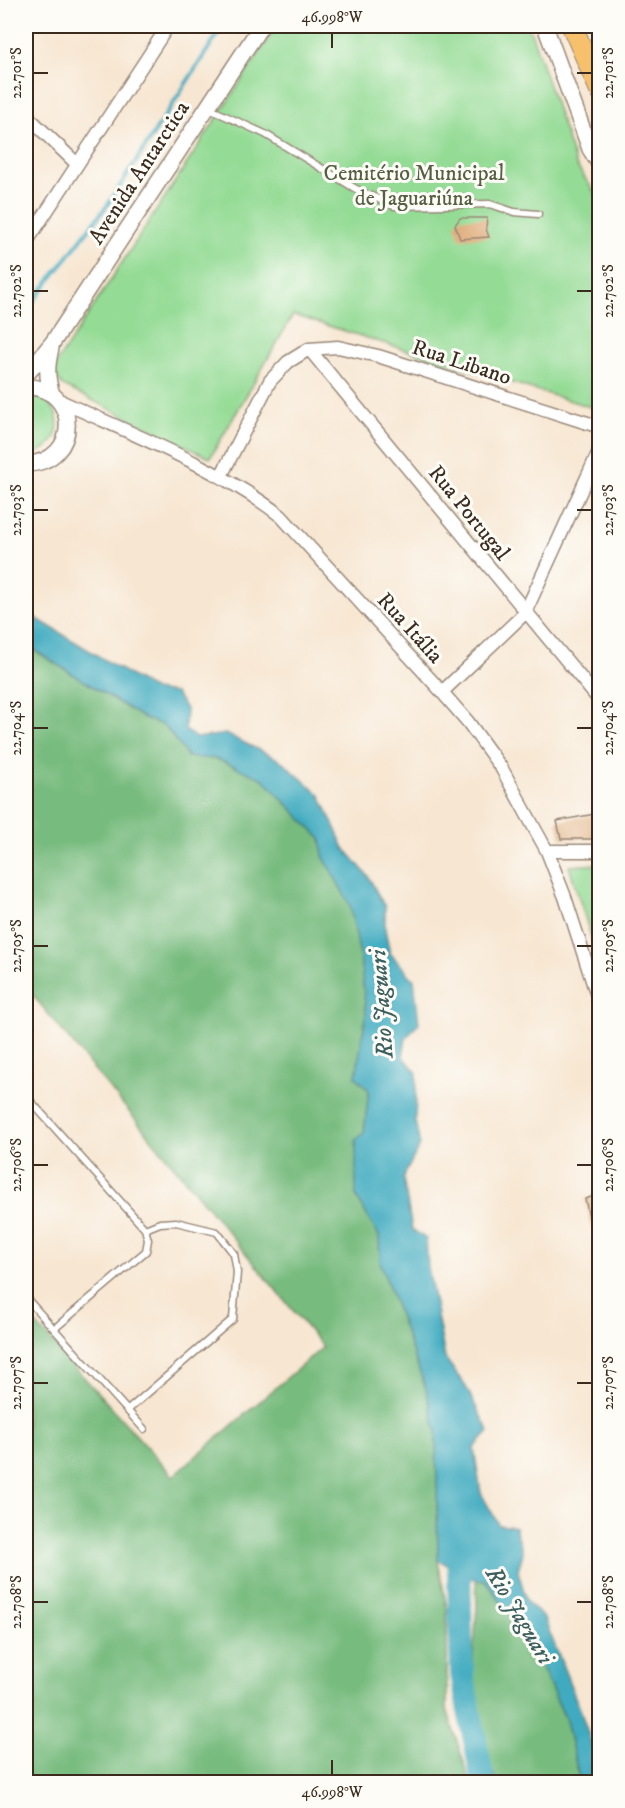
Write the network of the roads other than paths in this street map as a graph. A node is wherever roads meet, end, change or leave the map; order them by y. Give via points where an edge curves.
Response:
1 (168, 26) edge
2 (261, 26) edge
3 (545, 26) edge
4 (572, 26) edge
5 (600, 90) edge
6 (207, 108) junction
7 (26, 115) edge
8 (77, 164) junction
9 (600, 165) edge
10 (538, 214) dead end
11 (26, 243) edge
12 (53, 342) junction
13 (309, 349) junction
14 (26, 375) edge
15 (26, 387) edge
16 (54, 396) junction
17 (600, 427) edge
18 (600, 449) edge
19 (26, 464) edge
20 (221, 476) junction
21 (525, 613) junction
22 (442, 692) junction
23 (600, 701) edge
24 (600, 850) edge
25 (547, 852) junction
26 (600, 1005) edge
27 (26, 1096) edge
28 (145, 1229) junction
29 (26, 1298) edge
30 (54, 1329) junction
31 (128, 1410) junction
32 (144, 1429) dead end

1 - 8 street
2 - 6 street, Avenida Antarctica
3 - 9 street via 590,149
4 - 5 main road
6 - 10 lane via 265,134 356,189 394,206 490,204
6 - 12 street, Avenida Antarctica
7 - 8 street
8 - 11 street
12 - 14 street, Avenida Antarctica
12 - 16 street, Avenida Antarctica via 46,367 47,382
13 - 17 street, Rua Libano via 338,347 378,356
13 - 20 street via 288,362 270,381
13 - 21 street, Rua Portugal
15 - 16 street via 43,389
16 - 19 street, Avenida Antarctica via 66,413 68,425 62,445 47,460
16 - 20 street, Rua Itália
18 - 21 street
20 - 22 street, Rua Itália via 281,516
21 - 22 street
21 - 23 street, Rua Portugal
22 - 25 street, Rua Itália via 502,769
24 - 25 street
25 - 26 street, Rua Itália
27 - 28 lane
28 - 30 lane via 146,1251
28 - 31 lane via 176,1222 217,1232 234,1254 237,1272 233,1319
29 - 30 lane
30 - 31 lane
31 - 32 lane

